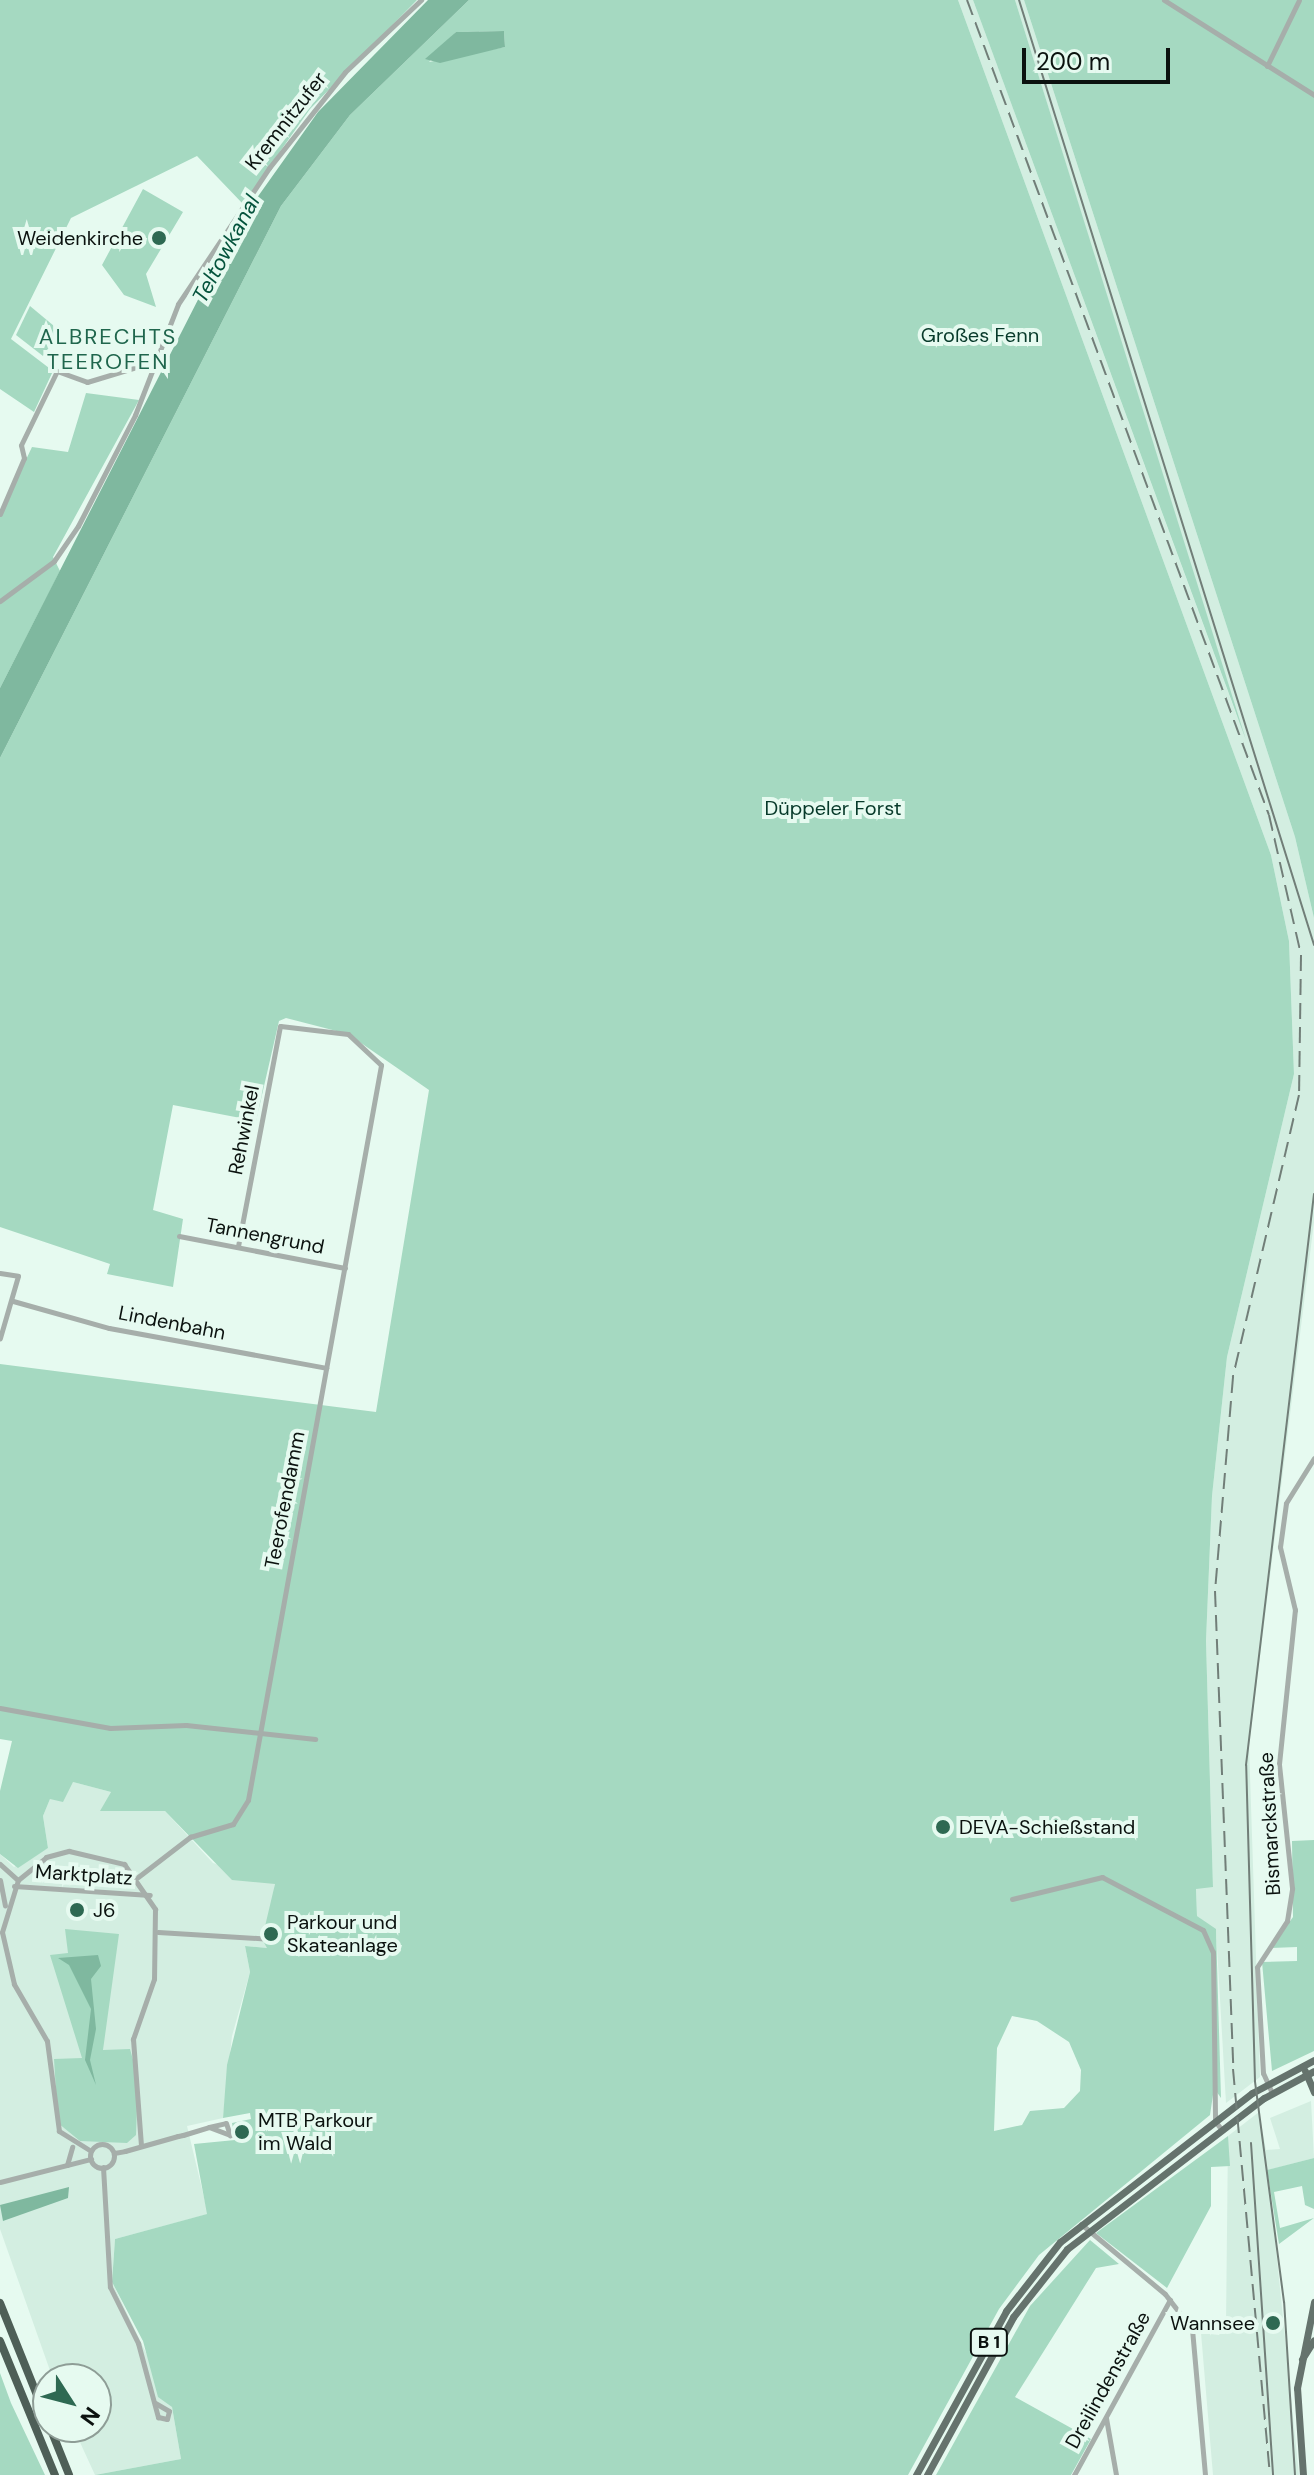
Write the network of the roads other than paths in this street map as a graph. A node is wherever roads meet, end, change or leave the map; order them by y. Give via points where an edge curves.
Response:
1 (421, 0) edge
2 (1164, 0) edge
3 (1299, 0) edge
4 (1267, 66) junction
5 (1314, 95) edge
6 (150, 363) junction
7 (0, 514) edge
8 (0, 601) edge
9 (380, 1069) joint
10 (179, 1236) dead end
11 (238, 1247) junction
12 (345, 1268) junction
13 (0, 1273) edge
14 (13, 1301) junction
15 (0, 1338) edge
16 (326, 1368) junction
17 (1314, 1458) edge
18 (0, 1708) edge
19 (258, 1731) junction
20 (315, 1739) dead end
21 (0, 1864) edge
22 (138, 1877) junction
23 (0, 1880) edge
24 (16, 1883) junction
25 (151, 1895) junction
26 (1012, 1899) dead end
27 (5, 1906) junction
28 (158, 1932) junction
29 (272, 1939) dead end
30 (1311, 2068) edge
31 (1268, 2083) junction
32 (1314, 2092) edge
33 (1272, 2093) junction
34 (1215, 2121) junction
35 (209, 2127) dead end
36 (1221, 2129) junction
37 (72, 2146) junction
38 (141, 2146) junction
39 (91, 2151) junction
40 (114, 2153) junction
41 (91, 2159) junction
42 (69, 2162) junction
43 (103, 2167) junction
44 (0, 2182) edge
45 (1084, 2226) junction
46 (1170, 2300) junction
47 (1314, 2302) edge
48 (0, 2303) edge
49 (1212, 2328) dead end
50 (1192, 2329) junction
51 (1311, 2339) edge
52 (0, 2341) edge
53 (155, 2403) dead end
54 (1106, 2418) junction
55 (55, 2475) edge
56 (69, 2475) edge
57 (916, 2475) edge
58 (927, 2475) edge
59 (1074, 2475) edge
60 (1116, 2475) edge
61 (1205, 2475) edge
62 (1303, 2475) edge

1 - 6 street, Kremnitzufer via 312,110 171,318
2 - 4 street
3 - 4 street
4 - 5 street
6 - 7 street via 87,382 57,371 21,445 24,458
6 - 8 street via 135,415 78,526 54,561
9 - 11 street, Rehwinkel via 348,1034 285,1021
9 - 12 street, Teerofendamm
10 - 11 street, Tannengrund
11 - 12 street, Tannengrund
12 - 16 street, Teerofendamm
13 - 14 street via 18,1276
14 - 15 street
14 - 16 street, Lindenbahn via 125,1331
16 - 19 street, Teerofendamm
17 - 31 street, Bismarckstraße via 1286,1503 1280,1547 1295,1610 1279,1764 1292,1888 1284,1926 1258,1958
18 - 19 street via 110,1728
19 - 20 street
19 - 22 street, Teerofendamm via 241,1818 190,1837
21 - 24 street
22 - 24 street via 113,1858 82,1850 46,1857
22 - 25 street
23 - 27 street
24 - 25 street, Marktplatz
24 - 27 street
25 - 28 street
26 - 34 street via 1102,1877 1203,1930 1213,1952
27 - 37 street via 2,1932 14,1984 47,2041 52,2114
28 - 29 street
28 - 38 street via 152,1986 133,2039
30 - 31 main road, B 1
30 - 32 main road
30 - 33 main road, B 1
31 - 33 street, Bismarckstraße
31 - 34 main road, B 1
33 - 36 main road, B 1
34 - 36 street
34 - 45 main road, B 1
35 - 38 street
36 - 45 main road, B 1
37 - 39 street
37 - 42 street
38 - 40 street
39 - 40 street via 103,2144
39 - 41 street
40 - 43 street
41 - 42 street
41 - 43 street
42 - 44 street
43 - 53 street via 110,2287 138,2343
45 - 46 street
45 - 57 main road, B 1 via 1017,2295
45 - 58 main road, B 1 via 1018,2310
46 - 50 street
46 - 54 street, Dreilindenstraße
47 - 51 main road
48 - 56 highway
49 - 50 street
50 - 61 street
51 - 62 main road via 1302,2359
52 - 55 highway
54 - 59 street, Dreilindenstraße
54 - 60 street

